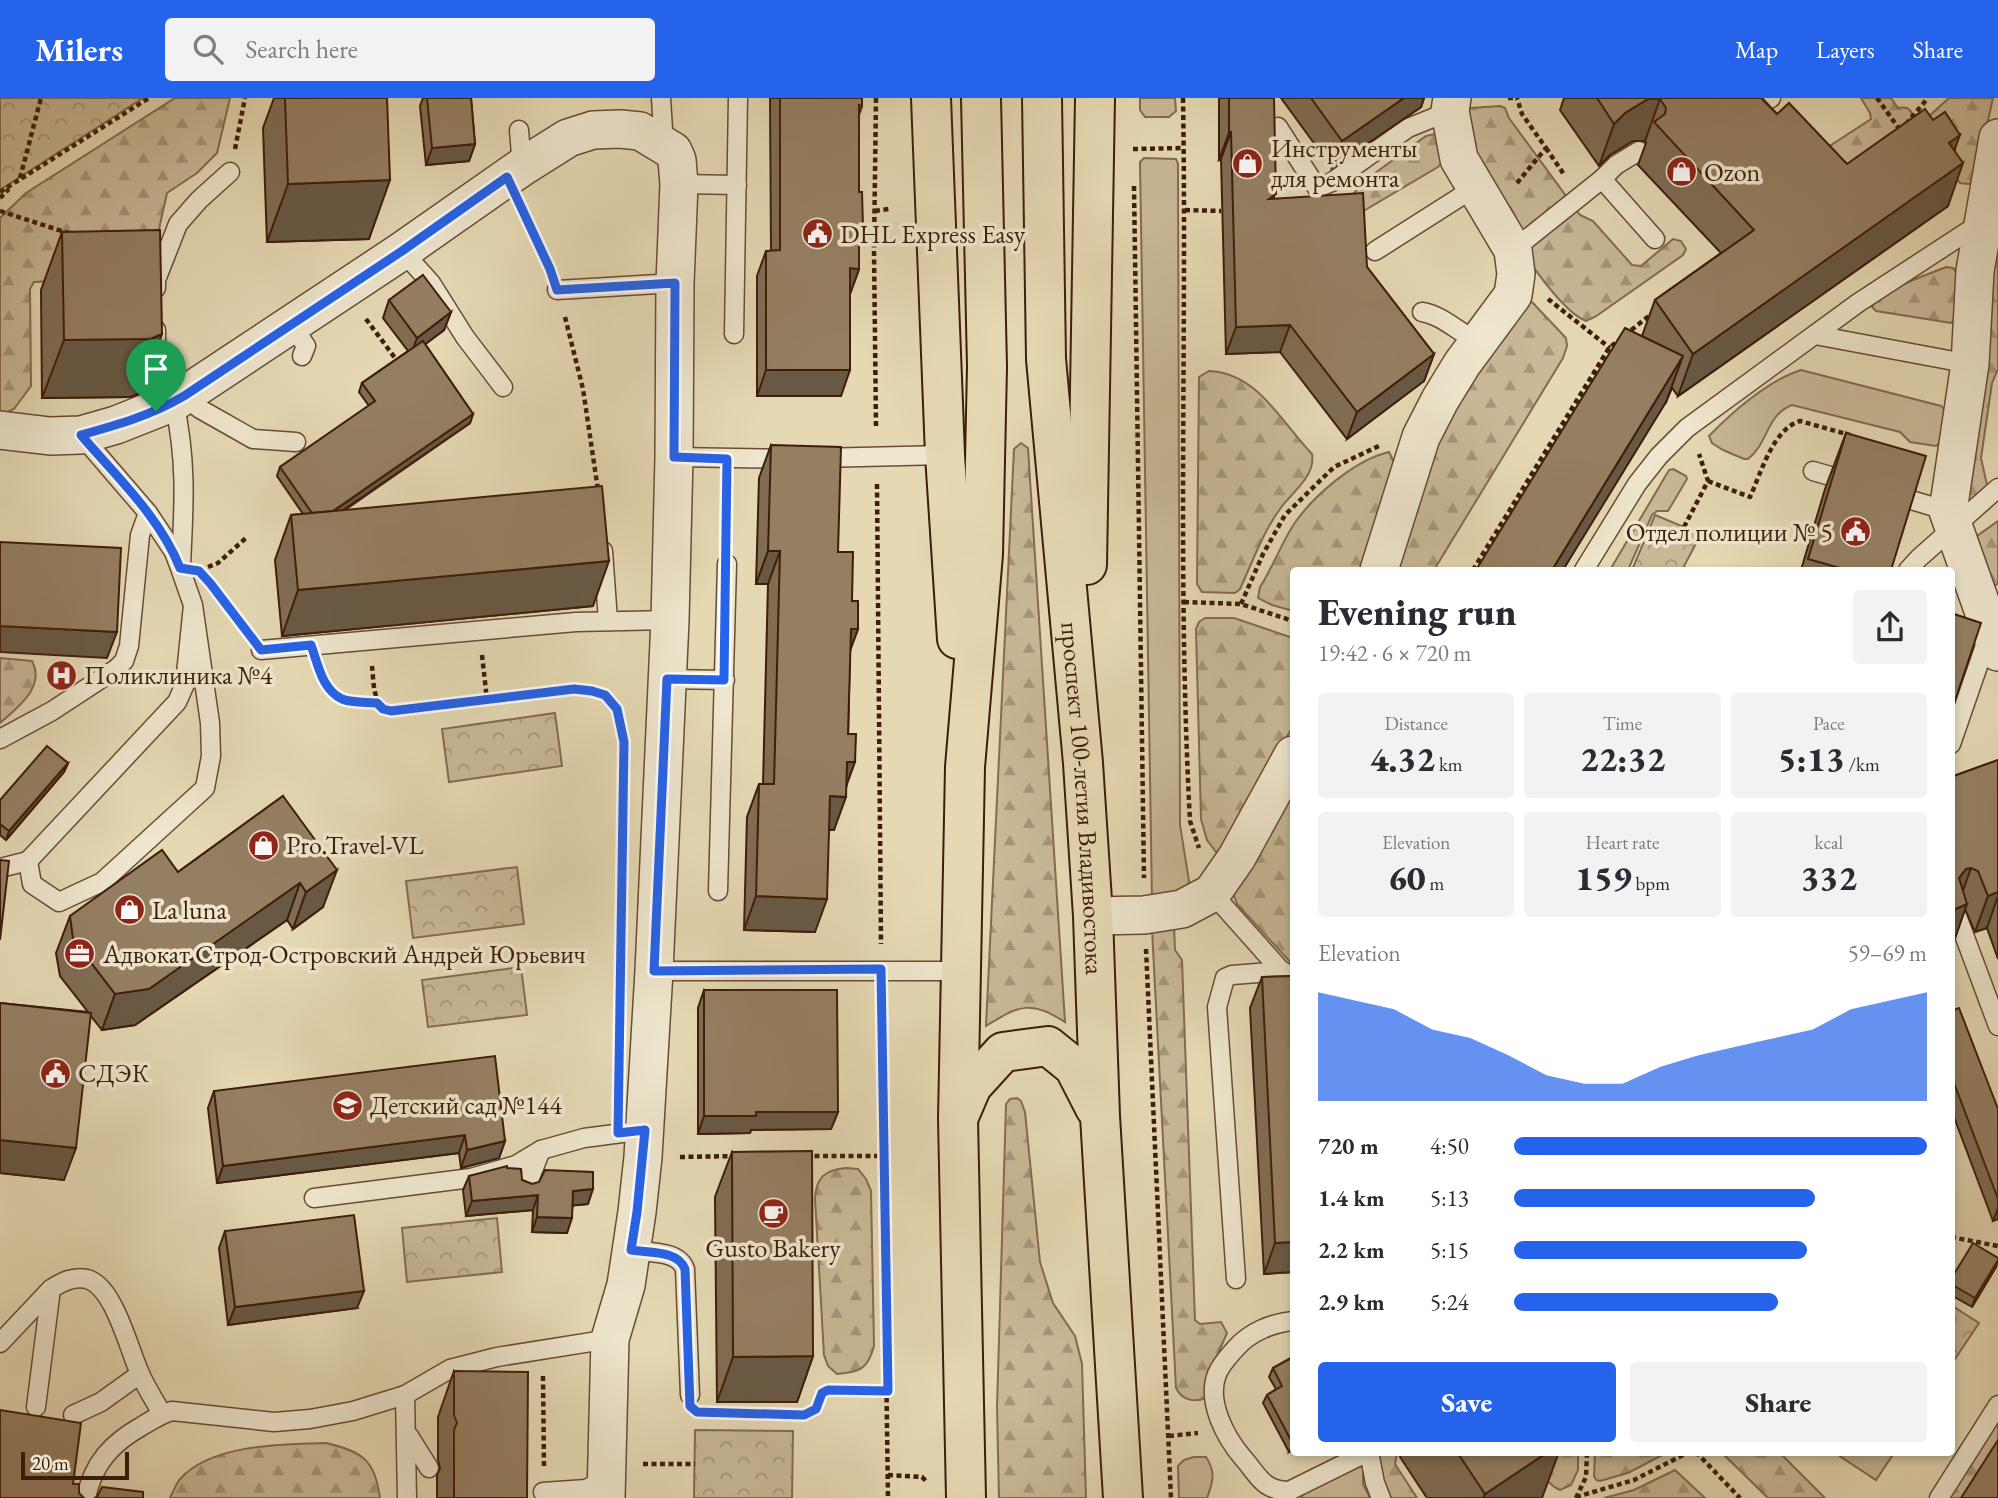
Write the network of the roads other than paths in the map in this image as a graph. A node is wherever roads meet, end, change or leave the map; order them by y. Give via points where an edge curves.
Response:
1 (661, 98) edge
2 (738, 98) edge
3 (931, 98) edge
4 (981, 98) edge
5 (1042, 98) edge
6 (1095, 98) edge
7 (1451, 105) edge
8 (1278, 127) edge
9 (519, 130) dead end
10 (1998, 138) edge
11 (664, 145) junction
12 (1639, 151) dead end
13 (230, 172) road end
14 (514, 172) junction
15 (1602, 179) junction
16 (679, 184) junction
17 (737, 186) junction
18 (1483, 201) junction
19 (1982, 222) junction
20 (1655, 239) dead end
21 (402, 251) junction
22 (1375, 251) dead end
23 (1514, 262) junction
24 (675, 283) junction
25 (557, 290) road end
26 (1422, 312) dead end
27 (734, 334) dead end
28 (1815, 335) junction
29 (1478, 341) junction
30 (1970, 364) junction
31 (503, 387) dead end
32 (171, 403) junction
33 (0, 430) edge
34 (81, 435) junction
35 (296, 442) dead end
36 (945, 455) junction
37 (674, 457) junction
38 (1813, 471) dead end
39 (1998, 488) edge
40 (600, 499) edge
41 (148, 513) junction
42 (1951, 520) junction
43 (727, 564) road end
44 (1380, 567) edge
45 (1586, 567) edge
46 (1911, 567) edge
47 (180, 568) junction
48 (193, 605) junction
49 (1991, 619) edge
50 (670, 620) junction
51 (608, 621) junction
52 (261, 650) road end
53 (667, 679) junction
54 (724, 680) junction
55 (1955, 733) edge
56 (0, 739) edge
57 (1290, 760) edge
58 (1083, 763) junction
59 (965, 767) junction
60 (28, 861) junction
61 (0, 868) edge
62 (1215, 890) junction
63 (718, 891) dead end
64 (1093, 916) junction
65 (1957, 916) edge
66 (654, 971) junction
67 (962, 971) junction
68 (1288, 977) edge
69 (1998, 1026) edge
70 (1100, 1116) junction
71 (958, 1119) junction
72 (644, 1143) junction
73 (541, 1150) junction
74 (526, 1188) edge
75 (314, 1198) dead end
76 (631, 1250) junction
77 (1236, 1279) dead end
78 (51, 1289) junction
79 (1290, 1322) edge
80 (610, 1339) junction
81 (0, 1343) edge
82 (140, 1374) junction
83 (405, 1395) junction
84 (690, 1395) road end
85 (1998, 1405) edge
86 (36, 1407) dead end
87 (162, 1414) junction
88 (73, 1415) dead end
89 (407, 1433) junction
90 (1360, 1456) edge
91 (1369, 1456) edge
92 (429, 1468) dead end
93 (607, 1489) edge
94 (544, 1492) dead end
95 (86, 1498) edge
96 (407, 1498) edge
97 (966, 1498) edge
98 (1123, 1498) edge
99 (1381, 1498) edge
100 (1939, 1498) edge

1 - 11 lane
2 - 17 lane
3 - 36 highway
4 - 59 highway via 987,367 983,554
5 - 58 highway, проспект 100-летия Владивостока via 1046,359
6 - 58 highway
7 - 8 lane via 1317,188
7 - 18 street via 1459,159
9 - 14 lane
10 - 19 street
11 - 14 street via 640,131 593,130 568,138
11 - 16 street via 677,160
12 - 15 lane
13 - 32 lane via 178,224 156,280
14 - 21 street
15 - 20 lane
15 - 23 lane
16 - 17 lane
16 - 24 street
17 - 27 lane
18 - 22 lane
18 - 23 street
19 - 28 lane
19 - 30 street
21 - 31 lane via 431,283
21 - 32 street via 344,290 297,340
23 - 29 street via 1513,295
24 - 25 lane
24 - 37 street
26 - 29 lane
28 - 30 lane
28 - 45 lane via 1738,388 1659,456
29 - 44 street via 1421,437
30 - 42 street
32 - 34 street
32 - 35 lane via 200,409 253,439
32 - 47 lane via 181,433 185,472
33 - 34 street
34 - 41 lane
36 - 37 lane
36 - 59 highway
37 - 50 street
38 - 42 lane
39 - 42 lane
40 - 51 lane
41 - 47 lane
41 - 56 lane via 140,535 124,661 52,711
42 - 46 lane
42 - 49 street
43 - 54 lane
47 - 48 lane
48 - 60 lane via 185,684 177,702
48 - 60 lane via 210,723 205,789 102,882 60,902 32,884
49 - 55 lane
50 - 51 lane
50 - 53 street
51 - 52 lane
53 - 54 lane
53 - 66 street
54 - 63 lane
57 - 62 street
58 - 64 highway, проспект 100-летия Владивостока
59 - 67 highway
60 - 61 lane
62 - 64 street via 1182,909
62 - 68 lane
64 - 70 highway, проспект 100-летия Владивостока
65 - 69 lane
66 - 67 lane
66 - 72 street
67 - 71 highway
68 - 77 lane via 1232,975 1225,978 1217,1007
70 - 71 highway via 1074,1067 1048,1046 1003,1052 972,1086
70 - 98 highway, проспект 100-летия Владивостока
71 - 97 highway
72 - 73 lane via 584,1138
72 - 76 street
73 - 74 lane
73 - 75 lane via 492,1174
76 - 80 street
76 - 84 lane via 675,1256 683,1263
78 - 81 lane
78 - 82 lane via 74,1278 88,1279 104,1291
78 - 86 lane
79 - 90 lane via 1262,1329 1242,1341 1226,1359 1216,1376 1215,1395 1224,1431 1263,1484 1277,1491 1289,1491
80 - 83 lane via 450,1369
80 - 93 street
82 - 87 lane
82 - 88 lane via 101,1402
83 - 87 lane via 353,1411 274,1422 172,1411
83 - 89 lane
85 - 100 lane
87 - 95 lane via 125,1436 100,1460
89 - 92 lane
89 - 96 lane
91 - 99 lane
93 - 94 lane

